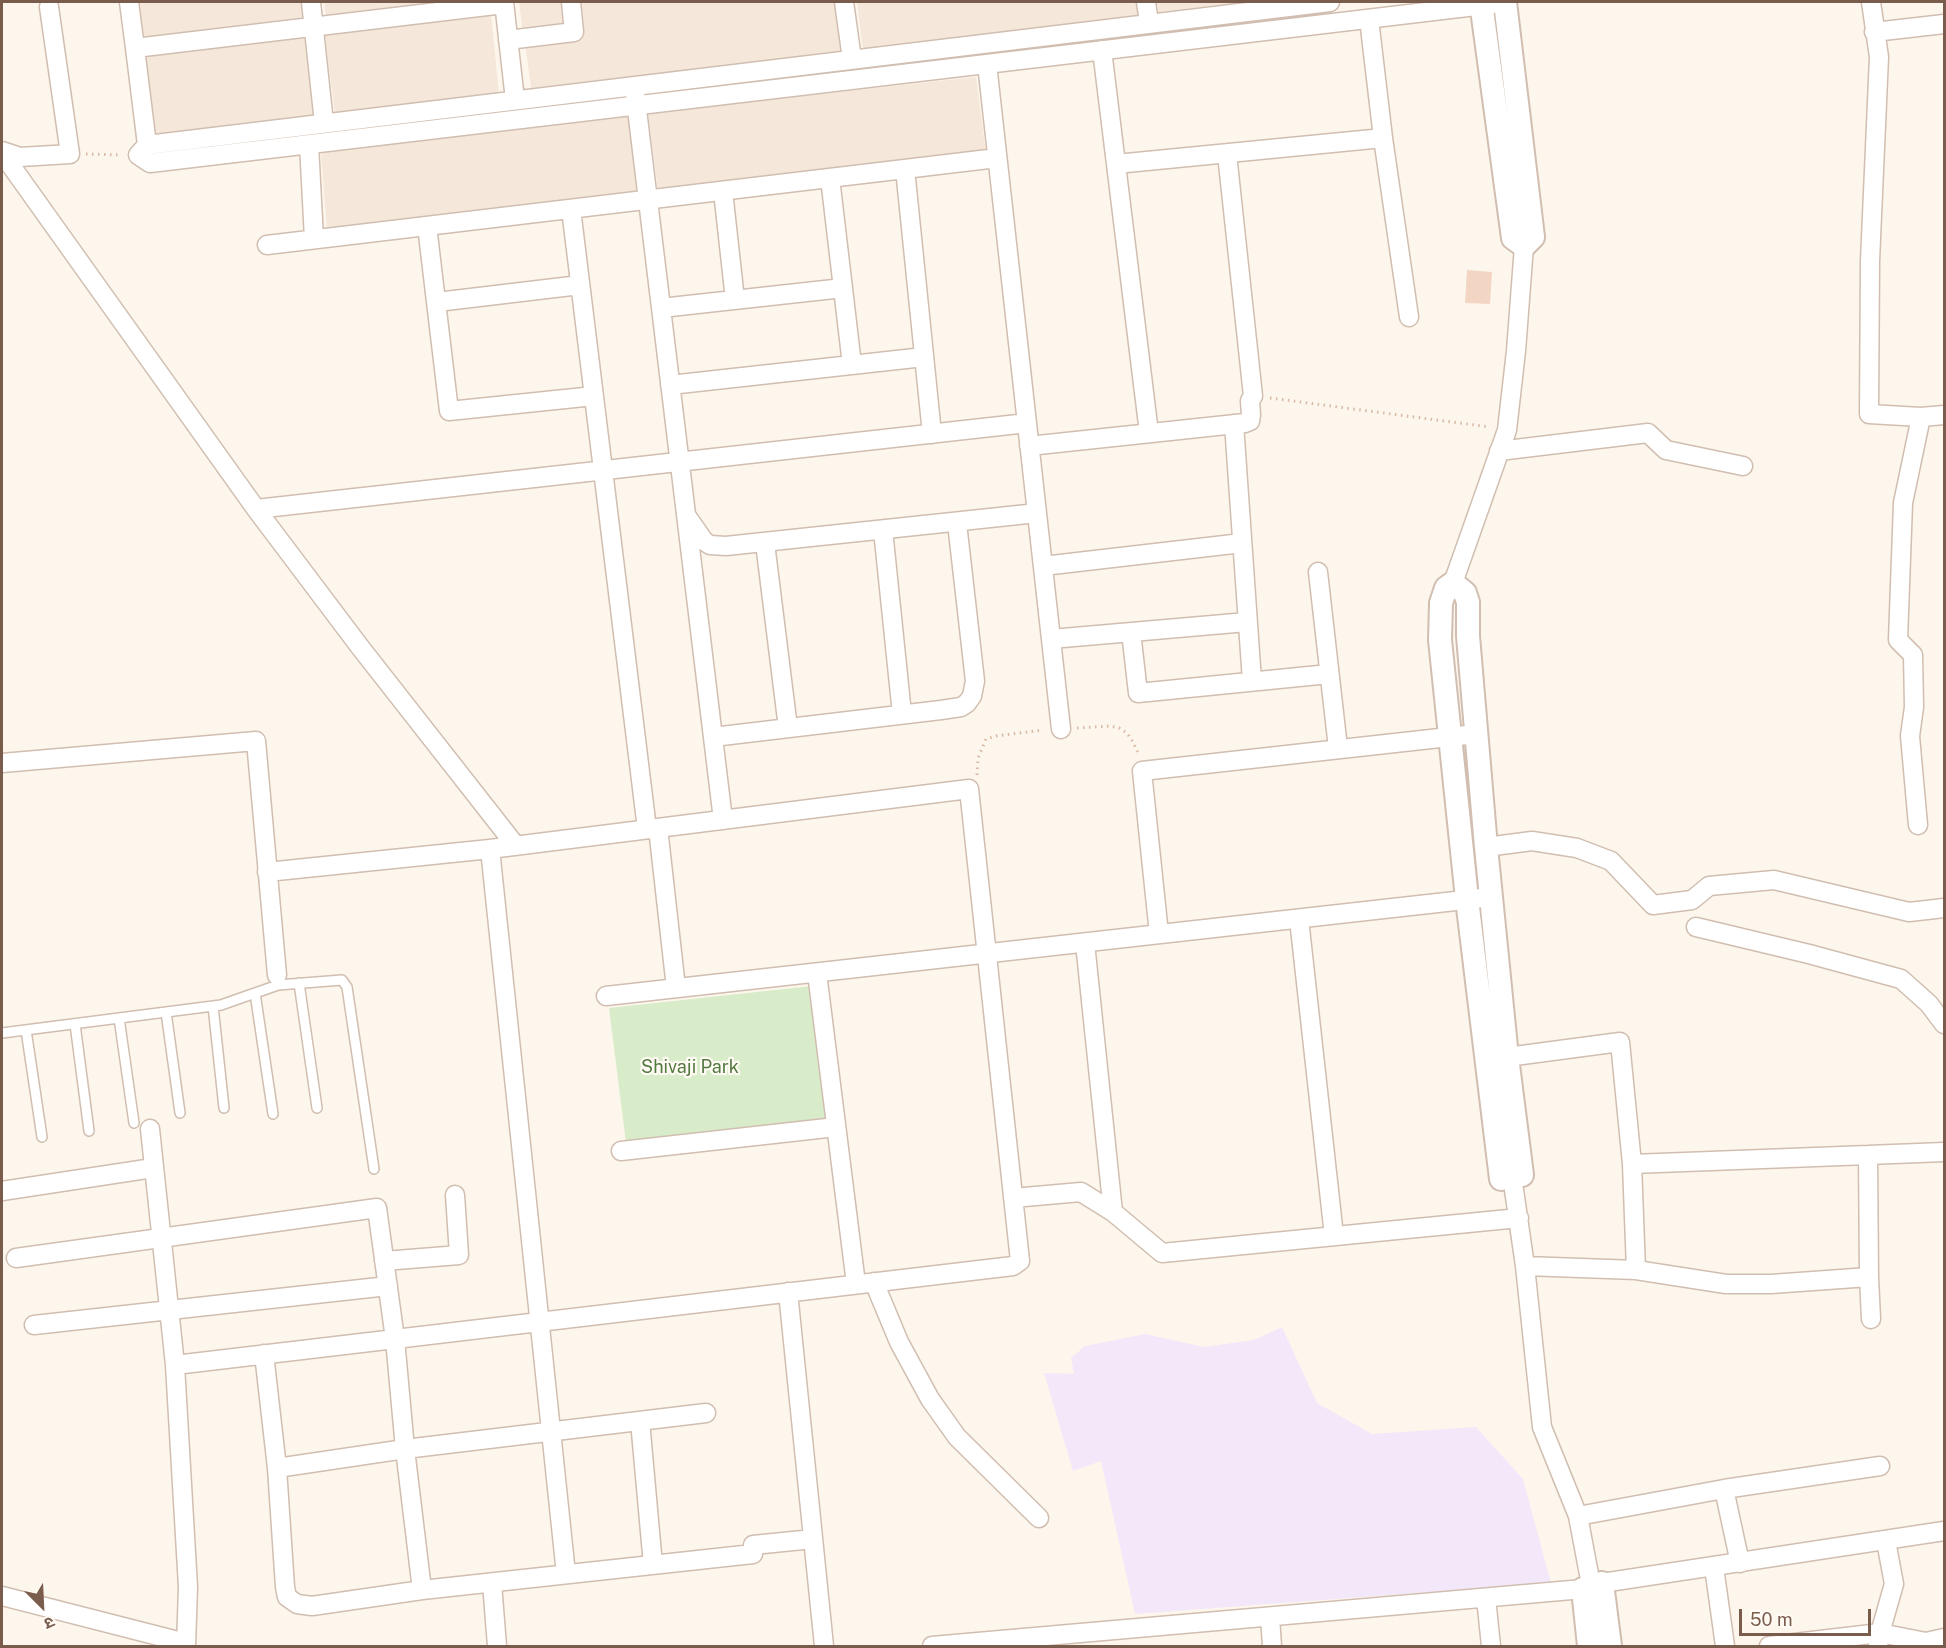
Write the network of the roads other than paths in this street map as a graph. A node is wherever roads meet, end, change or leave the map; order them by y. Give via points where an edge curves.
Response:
1 (129, 2) edge
2 (311, 2) edge
3 (571, 2) edge
4 (844, 2) edge
5 (1146, 2) edge
6 (1330, 2) edge
7 (1508, 2) edge
8 (1871, 2) edge
9 (504, 3) edge
10 (1481, 4) edge
11 (50, 7) dead end
12 (1369, 19) junction
13 (1149, 23) junction
14 (1944, 24) edge
15 (314, 26) junction
16 (1874, 32) junction
17 (508, 40) junction
18 (135, 48) junction
19 (1102, 50) junction
20 (852, 59) junction
21 (987, 64) junction
22 (634, 86) junction
23 (515, 100) junction
24 (637, 105) junction
25 (324, 123) junction
26 (1383, 138) junction
27 (309, 144) junction
28 (2, 152) edge
29 (145, 154) junction
30 (1227, 154) junction
31 (997, 158) junction
32 (1116, 164) junction
33 (905, 169) junction
34 (830, 178) junction
35 (723, 191) junction
36 (648, 200) junction
37 (571, 209) junction
38 (427, 226) junction
39 (314, 240) junction
40 (267, 245) dead end
41 (1524, 246) junction
42 (580, 285) junction
43 (843, 288) junction
44 (735, 300) junction
45 (437, 302) junction
46 (661, 308) junction
47 (1409, 317) dead end
48 (924, 357) junction
49 (852, 365) junction
50 (670, 385) junction
51 (594, 396) junction
52 (1944, 415) edge
53 (1921, 417) junction
54 (1027, 423) junction
55 (1234, 424) junction
56 (1149, 433) junction
57 (932, 434) junction
58 (1029, 446) junction
59 (1499, 451) junction
60 (680, 462) junction
61 (1743, 466) dead end
62 (603, 471) junction
63 (256, 509) junction
64 (1037, 513) junction
65 (686, 514) junction
66 (957, 523) junction
67 (883, 530) junction
68 (765, 543) junction
69 (1242, 543) junction
70 (1042, 566) junction
71 (1318, 572) dead end
72 (1453, 583) junction
73 (1247, 622) junction
74 (1131, 632) junction
75 (1051, 639) junction
76 (1329, 674) junction
77 (1252, 681) junction
78 (902, 714) junction
79 (788, 728) junction
80 (1061, 729) road end
81 (1476, 734) junction
82 (1449, 736) junction
83 (713, 737) junction
84 (1338, 748) junction
85 (2, 763) edge
86 (723, 820) junction
87 (1918, 825) dead end
88 (652, 829) junction
89 (516, 846) junction
90 (1486, 847) junction
91 (490, 849) junction
92 (267, 872) junction
93 (1491, 897) junction
94 (1467, 900) junction
95 (1944, 908) edge
96 (1299, 919) junction
97 (1696, 927) dead end
98 (1159, 934) junction
99 (1085, 943) junction
100 (987, 954) junction
101 (817, 973) junction
102 (277, 980) junction
103 (299, 983) junction
104 (676, 988) junction
105 (255, 993) junction
106 (606, 996) dead end
107 (213, 1006) junction
108 (166, 1012) junction
109 (119, 1018) junction
110 (75, 1024) junction
111 (1944, 1024) edge
112 (26, 1030) junction
113 (2, 1033) edge
114 (1507, 1057) junction
115 (224, 1108) dead end
116 (317, 1108) dead end
117 (180, 1113) dead end
118 (273, 1114) dead end
119 (142, 1126) joint
120 (836, 1127) junction
121 (89, 1131) dead end
122 (42, 1137) dead end
123 (621, 1151) dead end
124 (1944, 1152) edge
125 (1868, 1155) junction
126 (1632, 1164) junction
127 (153, 1168) junction
128 (374, 1169) dead end
129 (1512, 1179) junction
130 (2, 1191) edge
131 (455, 1195) dead end
132 (1013, 1198) junction
133 (1113, 1212) junction
134 (1519, 1218) junction
135 (1335, 1236) junction
136 (161, 1238) junction
137 (16, 1258) dead end
138 (384, 1261) junction
139 (1525, 1266) junction
140 (1636, 1270) junction
141 (1869, 1277) junction
142 (874, 1282) junction
143 (856, 1284) junction
144 (388, 1286) junction
145 (788, 1292) junction
146 (168, 1310) junction
147 (1871, 1319) dead end
148 (540, 1322) junction
149 (34, 1325) dead end
150 (395, 1339) junction
151 (264, 1354) junction
152 (175, 1365) junction
153 (706, 1413) dead end
154 (640, 1422) junction
155 (551, 1431) junction
156 (405, 1449) junction
157 (1880, 1466) dead end
158 (277, 1468) junction
159 (1724, 1489) junction
160 (1578, 1516) junction
161 (1039, 1518) dead end
162 (1944, 1531) edge
163 (813, 1539) junction
164 (1886, 1541) junction
165 (1740, 1563) junction
166 (653, 1565) junction
167 (1714, 1567) junction
168 (566, 1575) junction
169 (492, 1583) junction
170 (1592, 1586) junction
171 (422, 1590) junction
172 (2, 1596) edge
173 (1486, 1598) junction
174 (1270, 1617) junction
175 (1944, 1638) edge
176 (1879, 1640) edge
177 (185, 1647) edge
178 (497, 1647) edge
179 (824, 1647) edge
180 (932, 1647) edge
181 (1272, 1647) edge
182 (1491, 1647) edge
183 (1589, 1647) edge
184 (1610, 1647) edge
185 (1725, 1647) edge
186 (1768, 1647) edge

1 - 18 street
2 - 15 street
3 - 17 street via 574,32
4 - 20 street
5 - 13 street
6 - 13 street
7 - 10 street
7 - 41 street via 1533,237
8 - 16 street
9 - 15 street
9 - 17 street
10 - 12 street
10 - 41 street via 1513,238
11 - 28 street via 70,154 20,157
12 - 19 street
12 - 26 street
13 - 20 street
14 - 16 street
15 - 18 street
15 - 25 street
16 - 53 street via 1879,57 1870,261 1869,414
17 - 23 street
18 - 29 street
19 - 21 street
19 - 32 street
20 - 22 street
21 - 24 street
21 - 31 street
22 - 23 street
22 - 24 street
23 - 25 street
24 - 27 street
24 - 36 street
25 - 29 street
26 - 30 street
26 - 47 street
27 - 29 street
27 - 39 street
28 - 63 street
30 - 32 street
30 - 55 street via 1254,396 1250,401 1250,421
31 - 33 street
31 - 54 street
32 - 56 street
33 - 34 street
33 - 48 street
34 - 35 street
34 - 43 street
35 - 36 street
35 - 44 street
36 - 37 street
36 - 46 street
37 - 38 street
37 - 42 street
38 - 39 street
38 - 45 street
39 - 40 street
41 - 59 street via 1507,430
42 - 45 street
42 - 51 street
43 - 44 street
43 - 49 street
44 - 46 street
45 - 51 street via 449,411
46 - 50 street
48 - 49 street
48 - 57 street
49 - 50 street
50 - 60 street
51 - 62 street
52 - 53 street
53 - 87 street via 1903,503 1898,640 1913,655 1910,736
54 - 57 street
54 - 58 street
55 - 56 street
55 - 69 street
56 - 58 street
57 - 60 street
58 - 64 street
59 - 61 street via 1648,433 1666,450
59 - 72 street
60 - 62 street
60 - 65 street
62 - 63 street
62 - 88 street
63 - 89 street
64 - 66 street
64 - 70 street
65 - 68 street via 698,535 710,545
65 - 83 street
66 - 67 street
66 - 78 street via 975,681 972,696 961,707
67 - 68 street
67 - 78 street
68 - 79 street
69 - 70 street
69 - 73 street
70 - 75 street
71 - 76 street
72 - 81 street via 1465,593 1468,602
72 - 82 street via 1446,588 1441,603 1440,640
73 - 74 street
73 - 77 street
74 - 75 street
74 - 77 street via 1138,693
75 - 80 street
76 - 77 street
76 - 84 street
78 - 79 street
79 - 83 street
81 - 82 street
81 - 90 street
82 - 84 street
82 - 94 street
83 - 86 street
84 - 98 street via 1142,771
85 - 92 street via 256,741
86 - 88 street
86 - 100 street via 969,789
88 - 89 street
88 - 104 street
89 - 91 street
90 - 93 street
90 - 95 street via 1532,841 1578,848 1611,861 1653,905 1692,900 1710,886 1774,880 1909,912
91 - 92 street
91 - 148 street
92 - 102 street
93 - 94 street
93 - 114 street
94 - 96 street
94 - 129 street
96 - 98 street
96 - 135 street
97 - 111 street via 1901,980 1929,1004
98 - 99 street
99 - 100 street
99 - 133 street
100 - 101 street
100 - 132 street
101 - 104 street
101 - 120 street
102 - 103 lane
102 - 105 lane
103 - 116 lane
103 - 128 lane via 342,980 347,987
104 - 106 street
105 - 107 lane
105 - 118 lane
107 - 108 lane
107 - 115 lane
108 - 109 lane
108 - 117 lane
109 - 110 lane
109 - 119 lane
110 - 112 lane
110 - 121 lane
112 - 113 lane
112 - 122 lane
114 - 126 street via 1620,1042
114 - 129 street
119 - 127 street
120 - 123 street
120 - 143 street
124 - 125 street
125 - 126 street
125 - 141 street
126 - 140 street
127 - 130 street
127 - 136 street
129 - 134 street
131 - 138 street via 459,1255
132 - 133 street via 1081,1192
132 - 142 street via 1020,1261 1013,1266
133 - 135 street via 1162,1253
134 - 135 street
134 - 139 street
136 - 137 street
136 - 138 street via 377,1208
136 - 146 street
138 - 144 street
139 - 140 street
139 - 160 street via 1542,1427
140 - 141 street via 1726,1284
141 - 147 street
142 - 143 street
142 - 161 street via 930,1399 957,1437
143 - 145 street
144 - 146 street
144 - 150 street
145 - 148 street
145 - 163 street
146 - 149 street
146 - 152 street
148 - 150 street
148 - 155 street
150 - 151 street
150 - 156 street
151 - 152 street
151 - 158 street
152 - 177 street via 188,1587
153 - 154 street
154 - 155 street
154 - 166 street
155 - 156 street
155 - 168 street
156 - 158 street
156 - 171 street
157 - 159 street
158 - 171 street via 287,1597 297,1604 312,1606
159 - 160 street
159 - 165 street
160 - 170 street
162 - 164 street
163 - 166 street via 753,1545 753,1554
163 - 179 street
164 - 165 street
164 - 176 street via 1894,1584
165 - 167 street
166 - 168 street
167 - 170 street
167 - 185 street
168 - 169 street
169 - 171 street
169 - 178 street
170 - 173 street
170 - 183 street
170 - 184 street
172 - 177 street via 174,1640
173 - 174 street
173 - 182 street
174 - 180 street
174 - 181 street
175 - 176 street via 1926,1642
176 - 186 street

